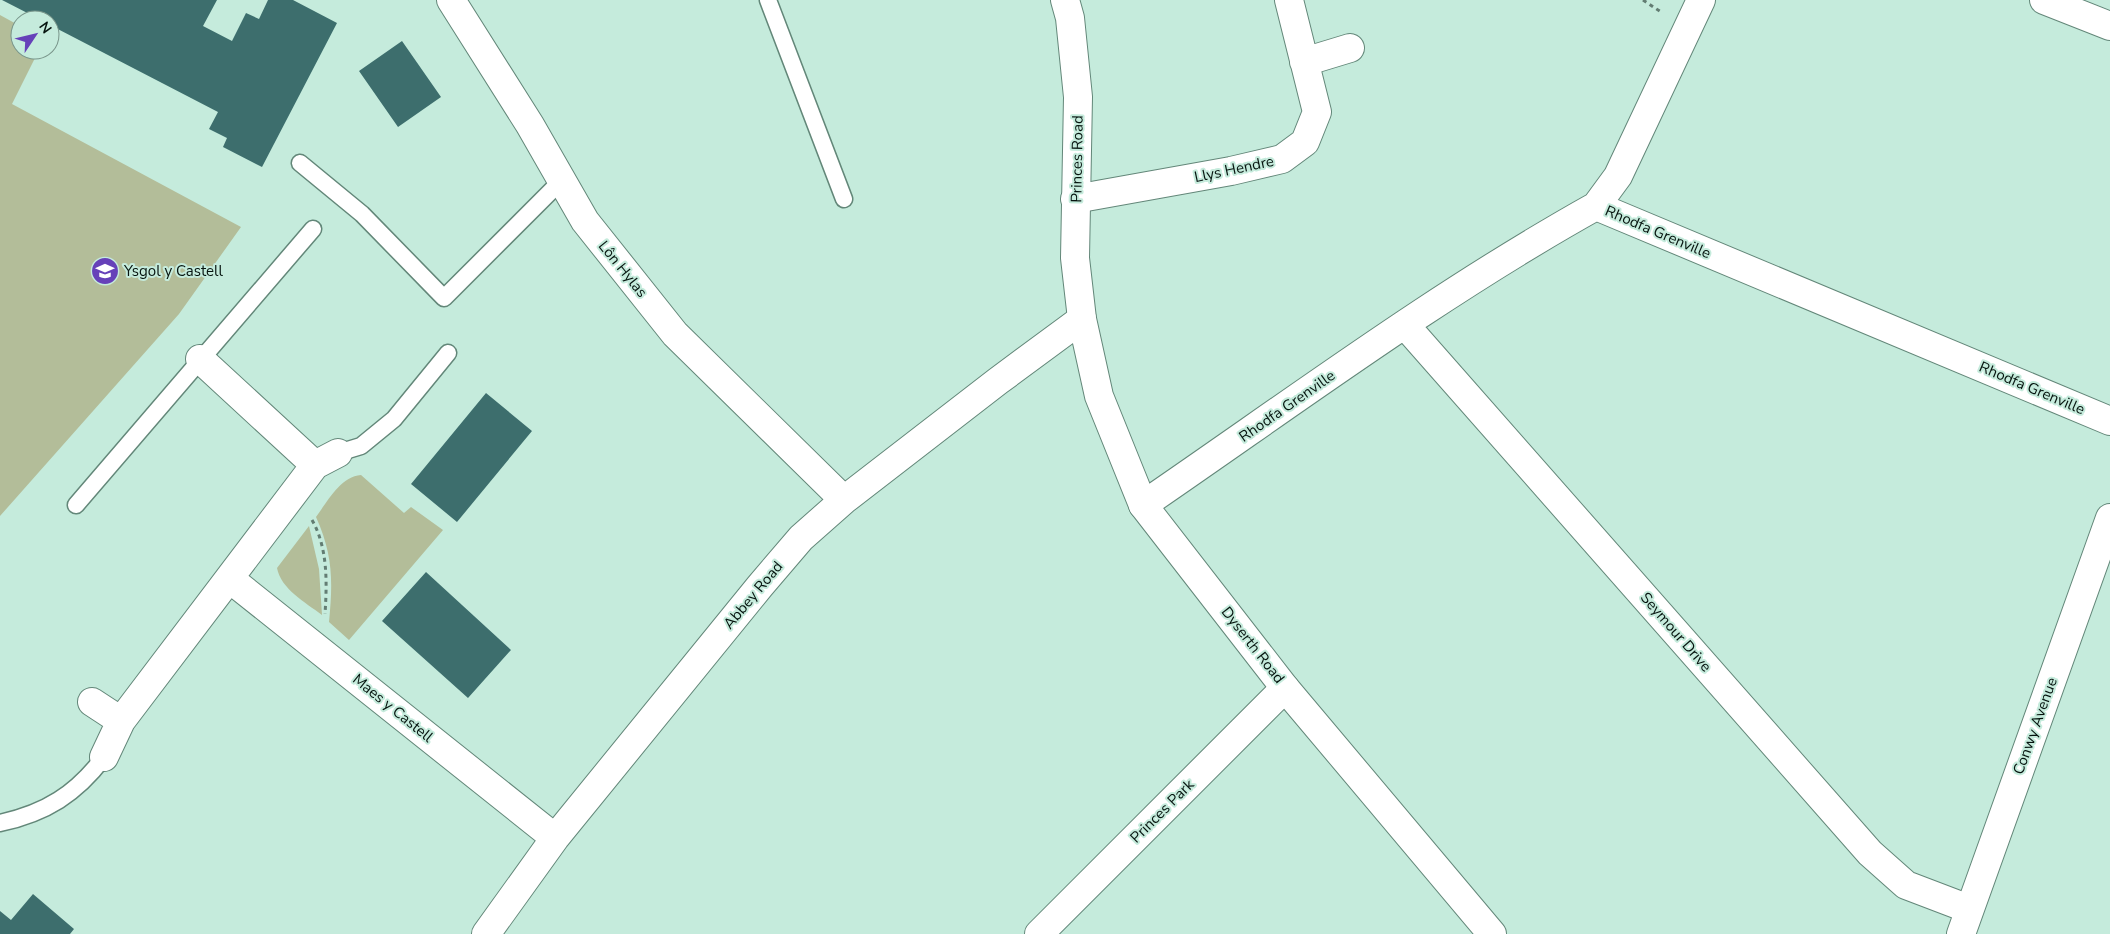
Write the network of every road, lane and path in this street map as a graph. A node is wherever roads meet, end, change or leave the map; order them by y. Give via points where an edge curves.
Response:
1 (451, 0) edge
2 (768, 0) edge
3 (1065, 0) edge
4 (1288, 0) edge
5 (1701, 0) edge
6 (2055, 2) edge
7 (2110, 26) edge
8 (1350, 48) dead end
9 (1304, 62) junction
10 (300, 162) dead end
11 (562, 180) junction
12 (844, 199) dead end
13 (1075, 199) junction
14 (1596, 206) junction
15 (313, 229) dead end
16 (1082, 319) junction
17 (1405, 325) junction
18 (448, 354) dead end
19 (200, 359) junction
20 (2110, 421) edge
21 (327, 459) junction
22 (295, 492) junction
23 (844, 500) junction
24 (76, 505) dead end
25 (1143, 505) junction
26 (2110, 518) edge
27 (230, 579) junction
28 (316, 647) junction
29 (1285, 688) junction
30 (92, 702) dead end
31 (121, 721) junction
32 (104, 757) joint
33 (0, 822) edge
34 (555, 838) junction
35 (1969, 909) junction
36 (486, 934) edge
37 (1039, 934) edge
38 (1492, 934) edge
39 (1961, 934) edge

1 - 11 street, Lôn Hylas
2 - 12 lane
3 - 13 street, Princes Road via 1070,18 1078,96
4 - 9 street, Llys Hendre
5 - 14 street via 1618,176
6 - 7 street
8 - 9 street
9 - 13 street, Llys Hendre via 1316,112 1305,142 1282,159
10 - 11 lane via 362,214 444,298
11 - 23 street, Lôn Hylas via 585,221 675,334
13 - 16 street, Princes Road
14 - 17 street, Rhodfa Grenville
14 - 20 street, Rhodfa Grenville
15 - 19 lane
16 - 23 street, Abbey Road
16 - 25 street, Dyserth Road via 1098,396
17 - 25 street, Rhodfa Grenville
17 - 35 street, Seymour Drive via 1870,853 1906,885
18 - 21 lane via 394,419 361,446
19 - 21 street
19 - 24 lane
21 - 22 street
22 - 27 street
22 - 28 path via 315,525 323,553 324,620
23 - 34 street, Abbey Road via 801,538
25 - 29 street, Dyserth Road
26 - 35 street, Conwy Avenue
27 - 28 street, Maes y Castell
27 - 31 street
28 - 34 street, Maes y Castell
29 - 37 street, Princes Park
29 - 38 street, Dyserth Road
30 - 31 street
31 - 32 street
32 - 33 lane via 90,776 48,808
34 - 36 street, Abbey Road
35 - 39 street, Conwy Avenue

